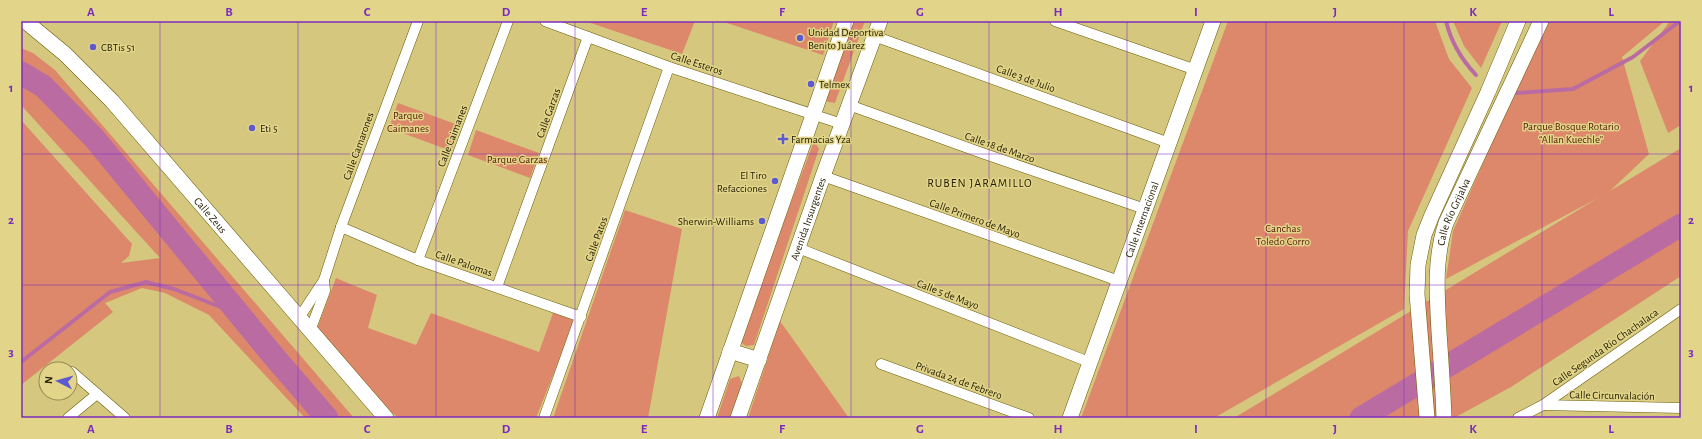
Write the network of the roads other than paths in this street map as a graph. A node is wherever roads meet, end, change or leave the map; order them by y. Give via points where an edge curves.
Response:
1 (25, 21) edge
2 (418, 21) edge
3 (508, 21) edge
4 (545, 21) edge
5 (846, 21) edge
6 (880, 21) edge
7 (1056, 21) edge
8 (1213, 21) edge
9 (1518, 21) edge
10 (1541, 21) edge
11 (874, 36) junction
12 (588, 37) junction
13 (669, 67) junction
14 (1196, 70) junction
15 (848, 105) junction
16 (814, 114) junction
17 (842, 124) junction
18 (1169, 143) junction
19 (823, 176) junction
20 (1145, 209) junction
21 (341, 227) junction
22 (798, 248) junction
23 (418, 260) junction
24 (324, 280) junction
25 (1119, 281) junction
26 (497, 287) junction
27 (1681, 309) edge
28 (581, 317) junction
29 (299, 318) junction
30 (310, 331) junction
31 (730, 351) junction
32 (759, 360) junction
33 (1089, 362) junction
34 (881, 364) dead end
35 (78, 377) edge
36 (97, 394) junction
37 (1543, 405) junction
38 (1681, 408) edge
39 (68, 418) edge
40 (125, 418) edge
41 (386, 418) edge
42 (544, 418) edge
43 (707, 418) edge
44 (738, 418) edge
45 (1029, 418) edge
46 (1070, 418) edge
47 (1427, 418) edge
48 (1444, 418) edge
49 (1518, 418) edge

1 - 29 main road, Calle Zeus via 65,54 112,101
2 - 21 street, Calle Camarones
3 - 23 street, Calle Caimanes
4 - 12 street, Calle Esteros
5 - 16 main road
6 - 11 main road, Avenida Insurgentes
7 - 14 street
8 - 14 main road, Calle Internacional
9 - 47 main road, Calle Río Grijalva via 1424,235 1418,265 1417,294
10 - 48 main road, Calle Río Grijalva via 1446,223 1438,253 1436,289
11 - 15 main road, Avenida Insurgentes
11 - 18 street, Calle 3 de Julio
12 - 13 street, Calle Esteros
12 - 26 street, Calle Garzas
13 - 16 street, Calle Esteros
13 - 28 street, Calle Patos
14 - 18 main road, Calle Internacional
15 - 17 main road, Avenida Insurgentes
15 - 20 street, Calle 18 de Marzo
16 - 17 street, Calle Esteros
16 - 31 main road
17 - 19 main road, Avenida Insurgentes
18 - 20 main road, Calle Internacional
19 - 22 main road, Avenida Insurgentes
19 - 25 street, Calle Primero de Mayo
20 - 25 main road, Calle Internacional
21 - 23 street, Calle Palomas
21 - 24 street, Calle Camarones
22 - 32 main road, Avenida Insurgentes
22 - 33 street, Calle 5 de Mayo
23 - 26 street, Calle Palomas
24 - 29 street, Calle Camarones
24 - 30 street, Calle Camarones via 325,291
25 - 33 main road, Calle Internacional
26 - 28 street, Calle Palomas
27 - 37 street, Calle Segunda Río Chachalaca
28 - 42 street, Calle Patos
29 - 30 main road, Calle Zeus
30 - 41 main road, Calle Zeus
31 - 32 main road
31 - 43 main road
32 - 44 main road, Avenida Insurgentes
33 - 46 main road, Calle Internacional
34 - 45 street, Privada 24 de Febrero
35 - 36 street
36 - 39 street
36 - 40 street
37 - 38 street, Calle Circunvalación
37 - 49 street, Calle Segunda Río Chachalaca

